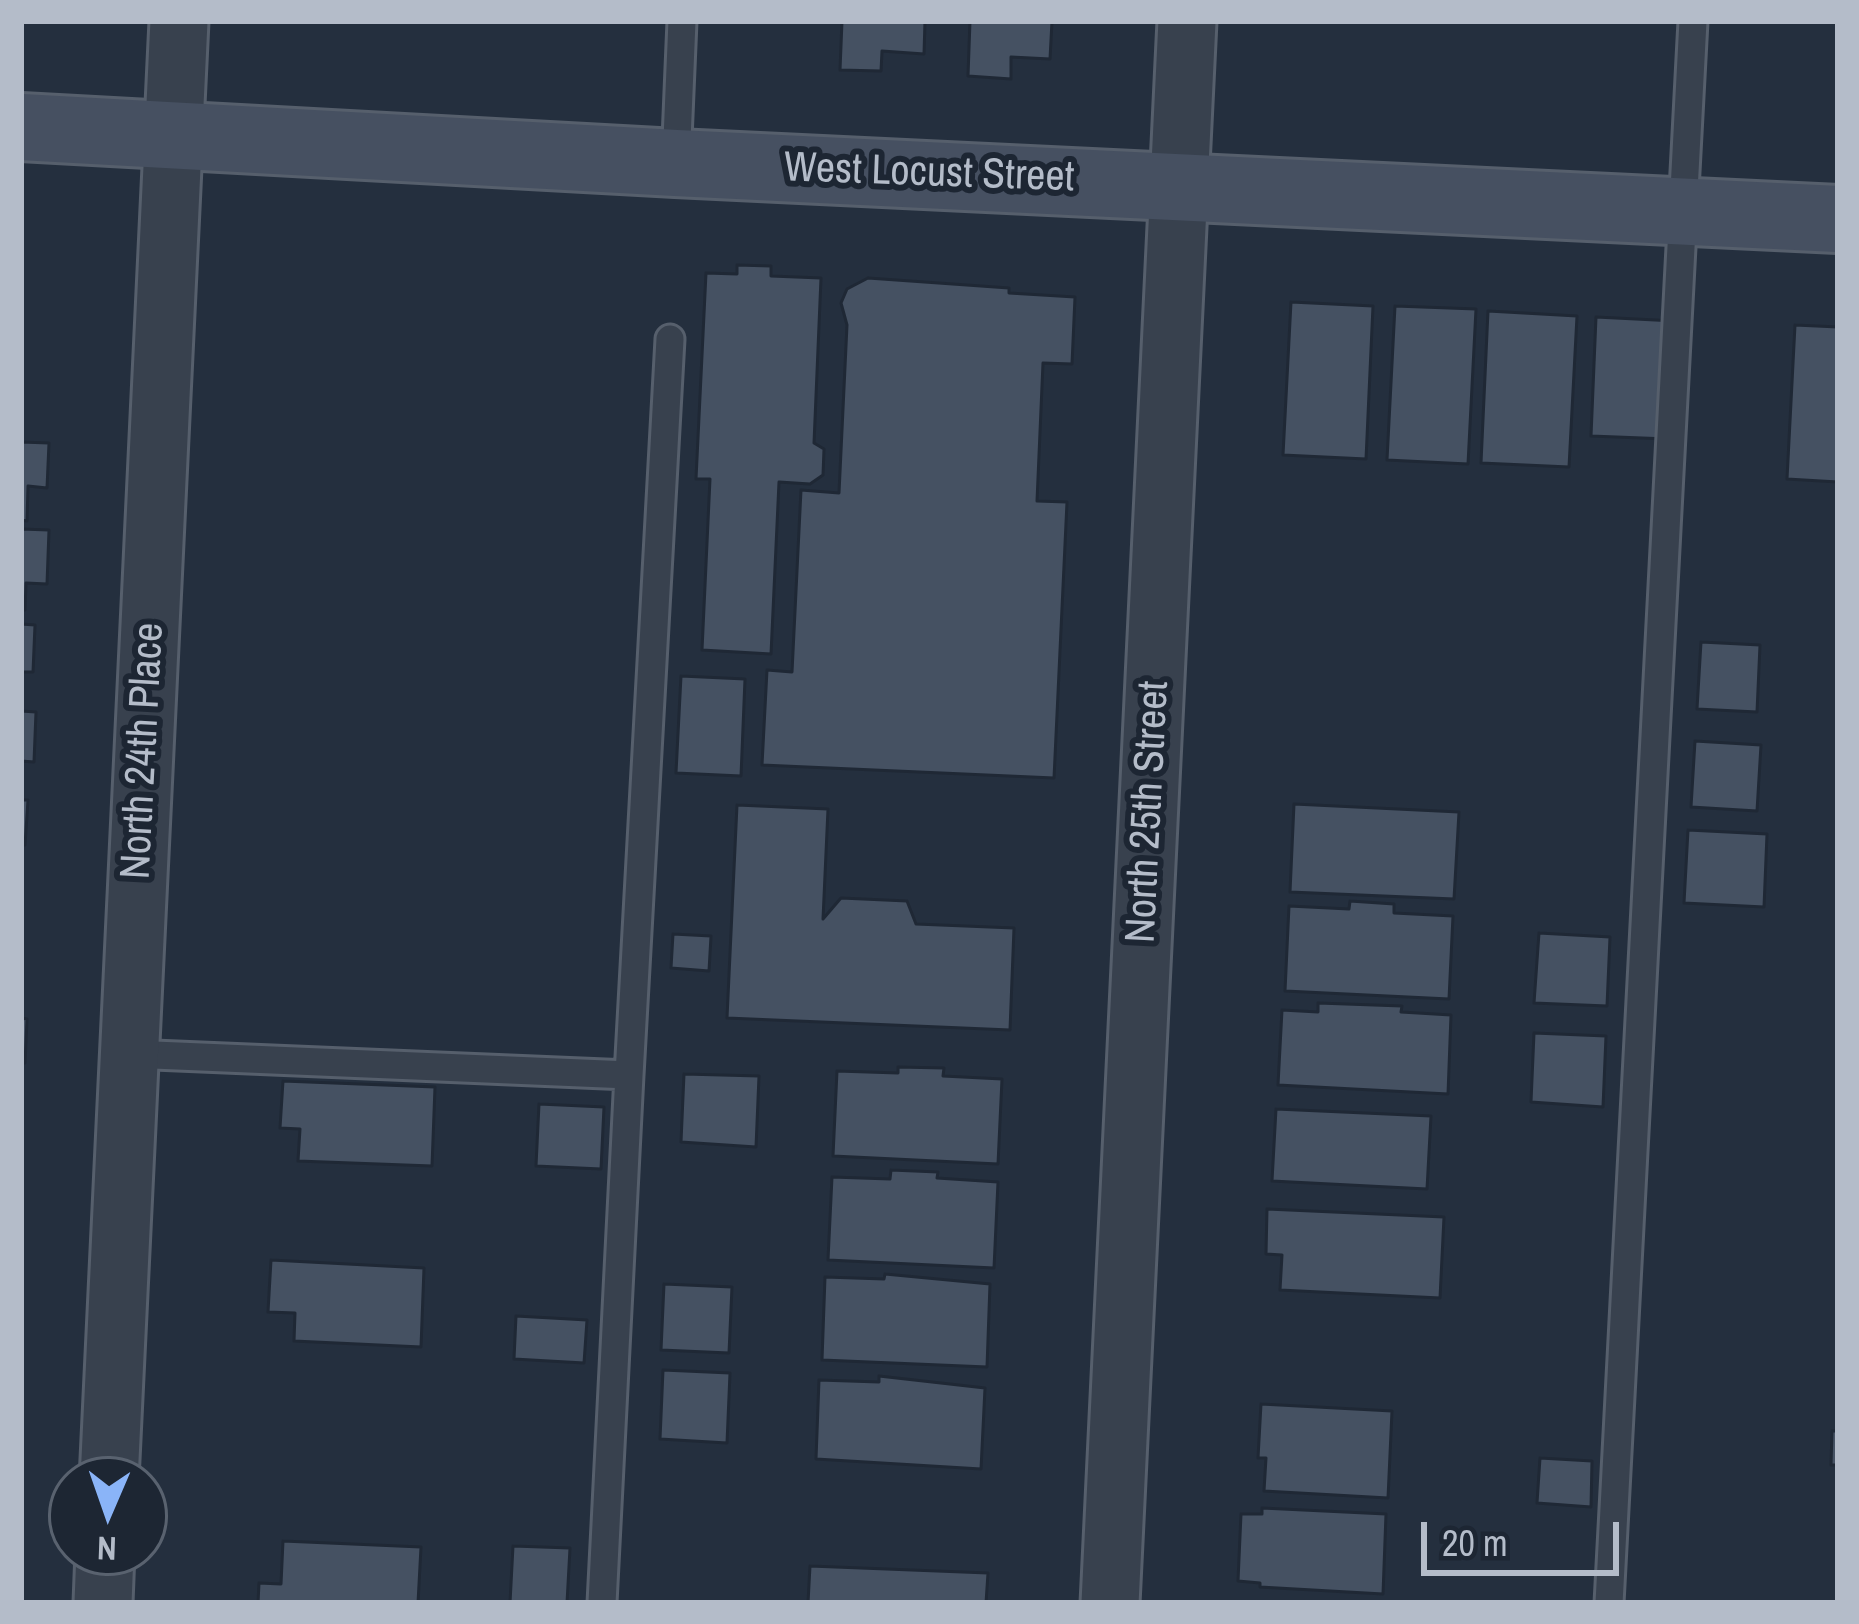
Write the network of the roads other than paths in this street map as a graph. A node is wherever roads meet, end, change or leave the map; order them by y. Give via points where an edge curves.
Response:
1 (179, 21) edge
2 (682, 21) edge
3 (1187, 21) edge
4 (1694, 21) edge
5 (21, 127) edge
6 (174, 137) junction
7 (676, 164) junction
8 (1180, 185) junction
9 (1684, 210) junction
10 (1838, 219) edge
11 (670, 339) dead end
12 (130, 1054) junction
13 (628, 1075) junction
14 (110, 1456) edge
15 (602, 1603) edge
16 (1110, 1603) edge
17 (1610, 1603) edge

1 - 6 street, North 24th Place
2 - 7 lane
3 - 8 street, North 25th Street
4 - 9 lane
5 - 6 street, West Locust Street
6 - 7 street, West Locust Street
6 - 12 street, North 24th Place
7 - 8 street, West Locust Street
8 - 9 street, West Locust Street
8 - 16 street, North 25th Street
9 - 10 street, West Locust Street
9 - 17 lane
11 - 13 lane
12 - 13 lane
12 - 14 street, North 24th Place
13 - 15 lane

